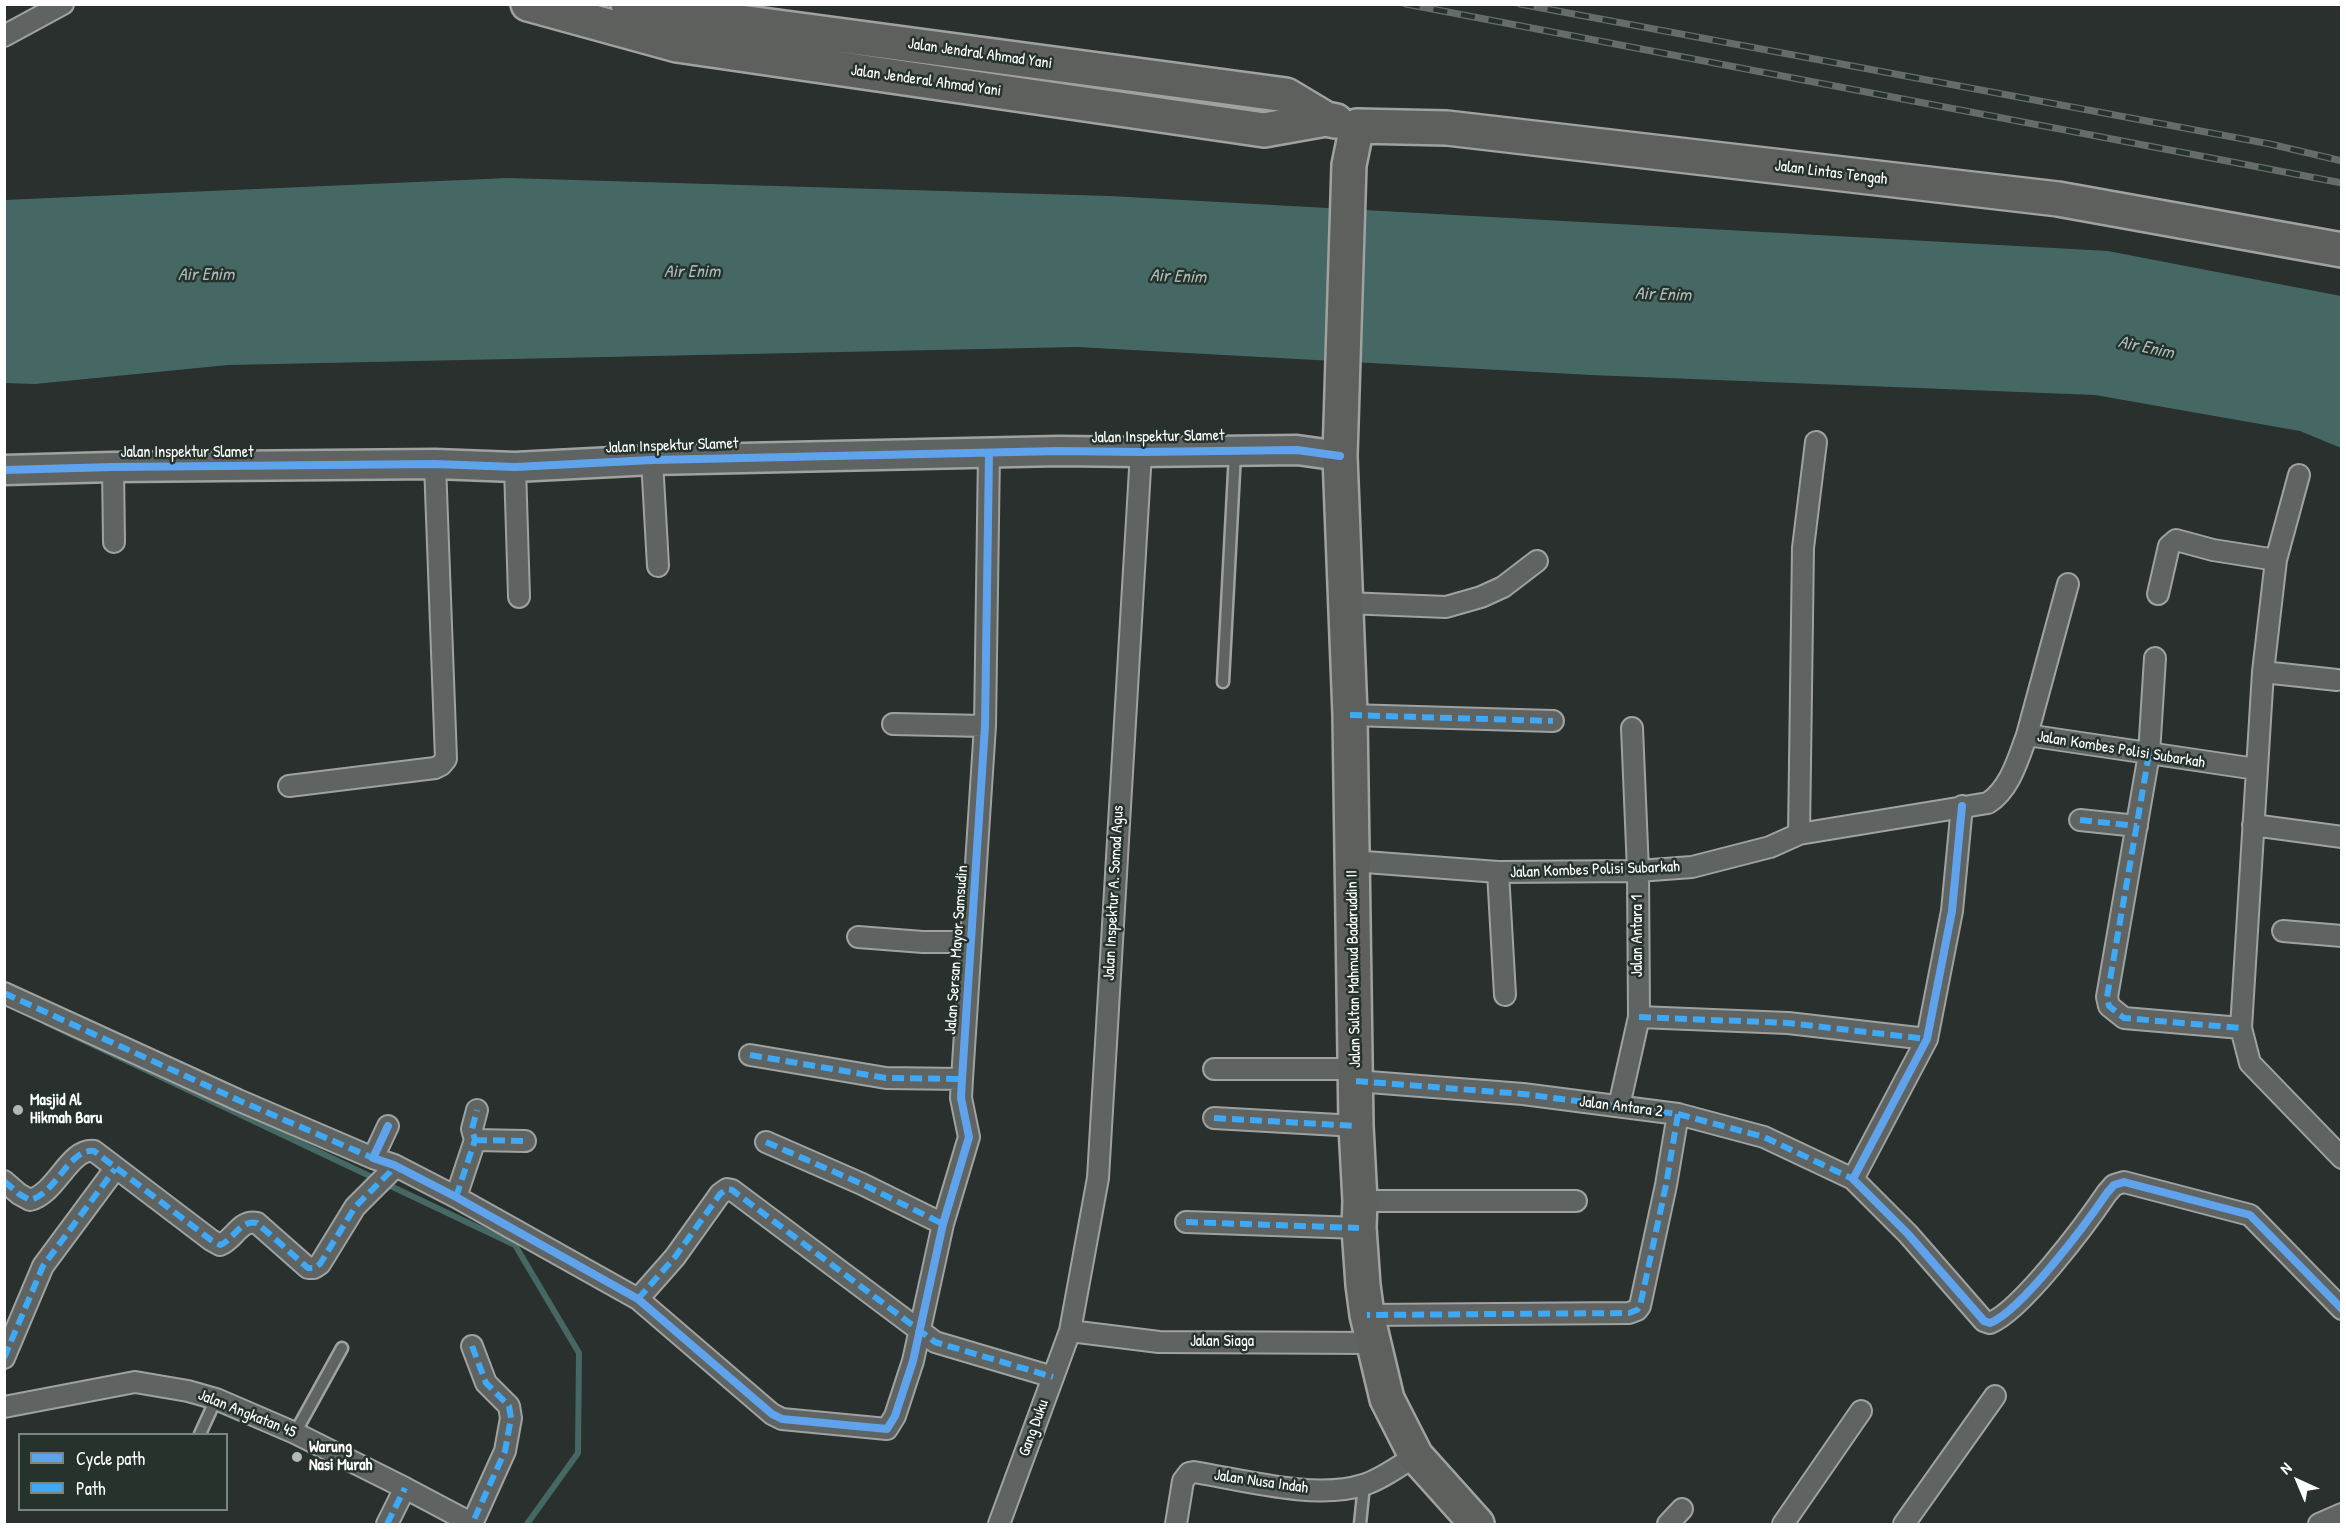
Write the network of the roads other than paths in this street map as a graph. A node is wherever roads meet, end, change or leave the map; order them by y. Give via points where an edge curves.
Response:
1 (63, 4) edge
2 (528, 4) edge
3 (628, 4) edge
4 (4, 36) edge
5 (1342, 123) junction
6 (2342, 250) edge
7 (1816, 442) dead end
8 (1235, 450) junction
9 (1141, 452) junction
10 (989, 453) junction
11 (1340, 456) junction
12 (652, 460) junction
13 (435, 464) junction
14 (112, 467) junction
15 (515, 467) junction
16 (4, 470) edge
17 (2300, 475) dead end
18 (114, 542) dead end
19 (2276, 560) junction
20 (1537, 561) dead end
21 (658, 566) dead end
22 (2068, 584) dead end
23 (2158, 594) dead end
24 (519, 597) dead end
25 (1346, 603) junction
26 (2155, 658) dead end
27 (2263, 672) junction
28 (2337, 680) dead end
29 (1223, 682) dead end
30 (1350, 715) junction
31 (1553, 721) dead end
32 (893, 724) dead end
33 (985, 726) junction
34 (1632, 728) dead end
35 (2027, 735) junction
36 (2149, 754) junction
37 (2256, 769) junction
38 (290, 786) dead end
39 (1962, 806) junction
40 (2080, 820) dead end
41 (2253, 825) junction
42 (2137, 826) junction
43 (1798, 834) junction
44 (2342, 837) edge
45 (1352, 861) junction
46 (1638, 871) junction
47 (1498, 872) junction
48 (2283, 931) dead end
49 (2342, 936) edge
50 (858, 937) dead end
51 (970, 942) junction
52 (4, 993) edge
53 (1505, 995) dead end
54 (1639, 1017) junction
55 (2241, 1028) junction
56 (1927, 1039) junction
57 (750, 1055) dead end
58 (1214, 1069) dead end
59 (1356, 1075) junction
60 (962, 1079) junction
61 (1620, 1106) junction
62 (477, 1110) dead end
63 (1678, 1114) junction
64 (1215, 1118) dead end
65 (388, 1126) dead end
66 (1356, 1126) junction
67 (475, 1140) junction
68 (525, 1140) dead end
69 (766, 1142) dead end
70 (2339, 1150) edge
71 (373, 1158) junction
72 (115, 1168) junction
73 (392, 1169) junction
74 (1853, 1179) junction
75 (4, 1181) edge
76 (456, 1197) junction
77 (1576, 1201) dead end
78 (1359, 1214) junction
79 (1186, 1222) dead end
80 (943, 1224) junction
81 (638, 1299) junction
82 (2342, 1309) edge
83 (1629, 1313) joint
84 (1371, 1329) junction
85 (1070, 1331) junction
86 (921, 1332) junction
87 (472, 1346) dead end
88 (342, 1348) dead end
89 (4, 1358) edge
90 (1053, 1377) junction
91 (1995, 1396) dead end
92 (216, 1398) junction
93 (4, 1407) edge
94 (1861, 1412) dead end
95 (201, 1433) edge
96 (294, 1433) junction
97 (1416, 1456) junction
98 (1364, 1485) junction
99 (405, 1488) junction
100 (1682, 1509) dead end
101 (2342, 1514) edge
102 (387, 1524) edge
103 (472, 1524) edge
104 (999, 1524) edge
105 (1176, 1524) edge
106 (1360, 1524) edge
107 (1477, 1524) edge
108 (1668, 1524) edge
109 (1783, 1524) edge
110 (1904, 1524) edge
111 (2319, 1524) edge

1 - 4 street
2 - 5 highway, Jalan Jenderal Ahmad Yani via 677,45 1264,130
3 - 5 highway, Jalan Jendral Ahmad Yani via 1286,95
5 - 6 highway, Jalan Lintas Tengah via 1447,128 2058,199
5 - 11 highway, Jalan Sultan Mahmud Badaruddin II via 1348,165
7 - 43 street via 1803,548
8 - 9 street, Jalan Inspektur Slamet
8 - 11 street, Jalan Inspektur Slamet via 1297,450
8 - 29 lane
9 - 10 street, Jalan Inspektur Slamet
9 - 85 street, Jalan Inspektur A. Somad Agus via 1098,1178
10 - 12 street, Jalan Inspektur Slamet
10 - 33 street, Jalan Sersan Mayor Samsudin
11 - 25 highway, Jalan Sultan Mahmud Badaruddin II
12 - 15 street, Jalan Inspektur Slamet
12 - 21 street
13 - 14 street, Jalan Inspektur Slamet
13 - 15 street, Jalan Inspektur Slamet
13 - 38 street via 446,759 435,768
14 - 16 street, Jalan Inspektur Slamet
14 - 18 street
15 - 24 street
17 - 19 street
19 - 23 street via 2176,540 2169,546
19 - 27 street
20 - 25 street via 1503,587 1446,607
22 - 35 street
25 - 30 highway, Jalan Sultan Mahmud Badaruddin II
26 - 36 street
27 - 28 street
27 - 37 street
30 - 31 street
30 - 45 highway, Jalan Sultan Mahmud Badaruddin II
32 - 33 street
33 - 51 street, Jalan Sersan Mayor Samsudin
34 - 46 street, Jalan Antara 1
35 - 36 street, Jalan Kombes Polisi Subarkah
35 - 39 street, Jalan Kombes Polisi Subarkah via 1999,796 1988,803
36 - 37 street, Jalan Kombes Polisi Subarkah
36 - 42 street
37 - 41 street
39 - 43 street, Jalan Kombes Polisi Subarkah
39 - 56 street via 1952,911
40 - 42 street
41 - 44 street
41 - 55 street
42 - 55 street via 2107,997 2109,1006 2124,1018
43 - 46 street, Jalan Kombes Polisi Subarkah via 1770,847 1692,867
45 - 47 street, Jalan Kombes Polisi Subarkah
45 - 59 highway, Jalan Sultan Mahmud Badaruddin II
46 - 47 street, Jalan Kombes Polisi Subarkah
46 - 54 street, Jalan Antara 1
47 - 53 street
48 - 49 street
50 - 51 street
51 - 60 street, Jalan Sersan Mayor Samsudin
52 - 71 street
54 - 56 street via 1788,1023
54 - 61 street, Jalan Antara 1
55 - 70 street via 2250,1063
56 - 74 street
57 - 60 street via 886,1078
58 - 59 street, Jalan Antara 2
59 - 61 street, Jalan Antara 2
59 - 66 highway, Jalan Sultan Mahmud Badaruddin II
60 - 80 street, Jalan Sersan Mayor Samsudin via 969,1137
61 - 63 street, Jalan Antara 2
62 - 67 street via 472,1129
63 - 74 street via 1764,1137
63 - 83 street, Jalan Antara 2 via 1640,1303 1637,1310
64 - 66 street
65 - 71 street
66 - 78 highway, Jalan Sultan Mahmud Badaruddin II
67 - 68 street
67 - 76 street
69 - 80 street
71 - 73 street
72 - 73 street via 220,1245 250,1221 308,1268 320,1263 355,1207
72 - 75 street via 94,1151 86,1150 78,1154 49,1190 30,1200
72 - 89 street via 43,1266
73 - 76 street
74 - 82 street via 1990,1323 2030,1291 2106,1193 2124,1182 2250,1215
76 - 81 street
77 - 78 street
78 - 79 street
78 - 84 highway, Jalan Sultan Mahmud Badaruddin II
80 - 86 street, Jalan Sersan Mayor Samsudin
81 - 86 street via 727,1189
81 - 86 street, Jalan Sersan Mayor Samsudin via 782,1419 887,1429
83 - 84 street, Jalan Siaga
84 - 85 street, Jalan Siaga via 1159,1342
84 - 97 highway, Jalan Sultan Mahmud Badaruddin II via 1387,1399
85 - 90 street, Gang Duku
86 - 90 street via 935,1342
87 - 103 street via 486,1383 509,1406 511,1418 505,1451
88 - 96 lane
90 - 104 street, Gang Duku
91 - 110 street
92 - 93 street, Jalan Angkatan 45 via 135,1382
92 - 95 lane
92 - 96 street, Jalan Angkatan 45
94 - 109 street
96 - 99 street, Jalan Angkatan 45
97 - 98 street, Jalan Nusa Indah
97 - 107 highway, Jalan Sultan Mahmud Badaruddin II
98 - 105 street, Jalan Nusa Indah via 1307,1490 1189,1473 1183,1481
98 - 106 lane
99 - 102 street
99 - 103 street, Jalan Angkatan 45
100 - 108 street
101 - 111 street

